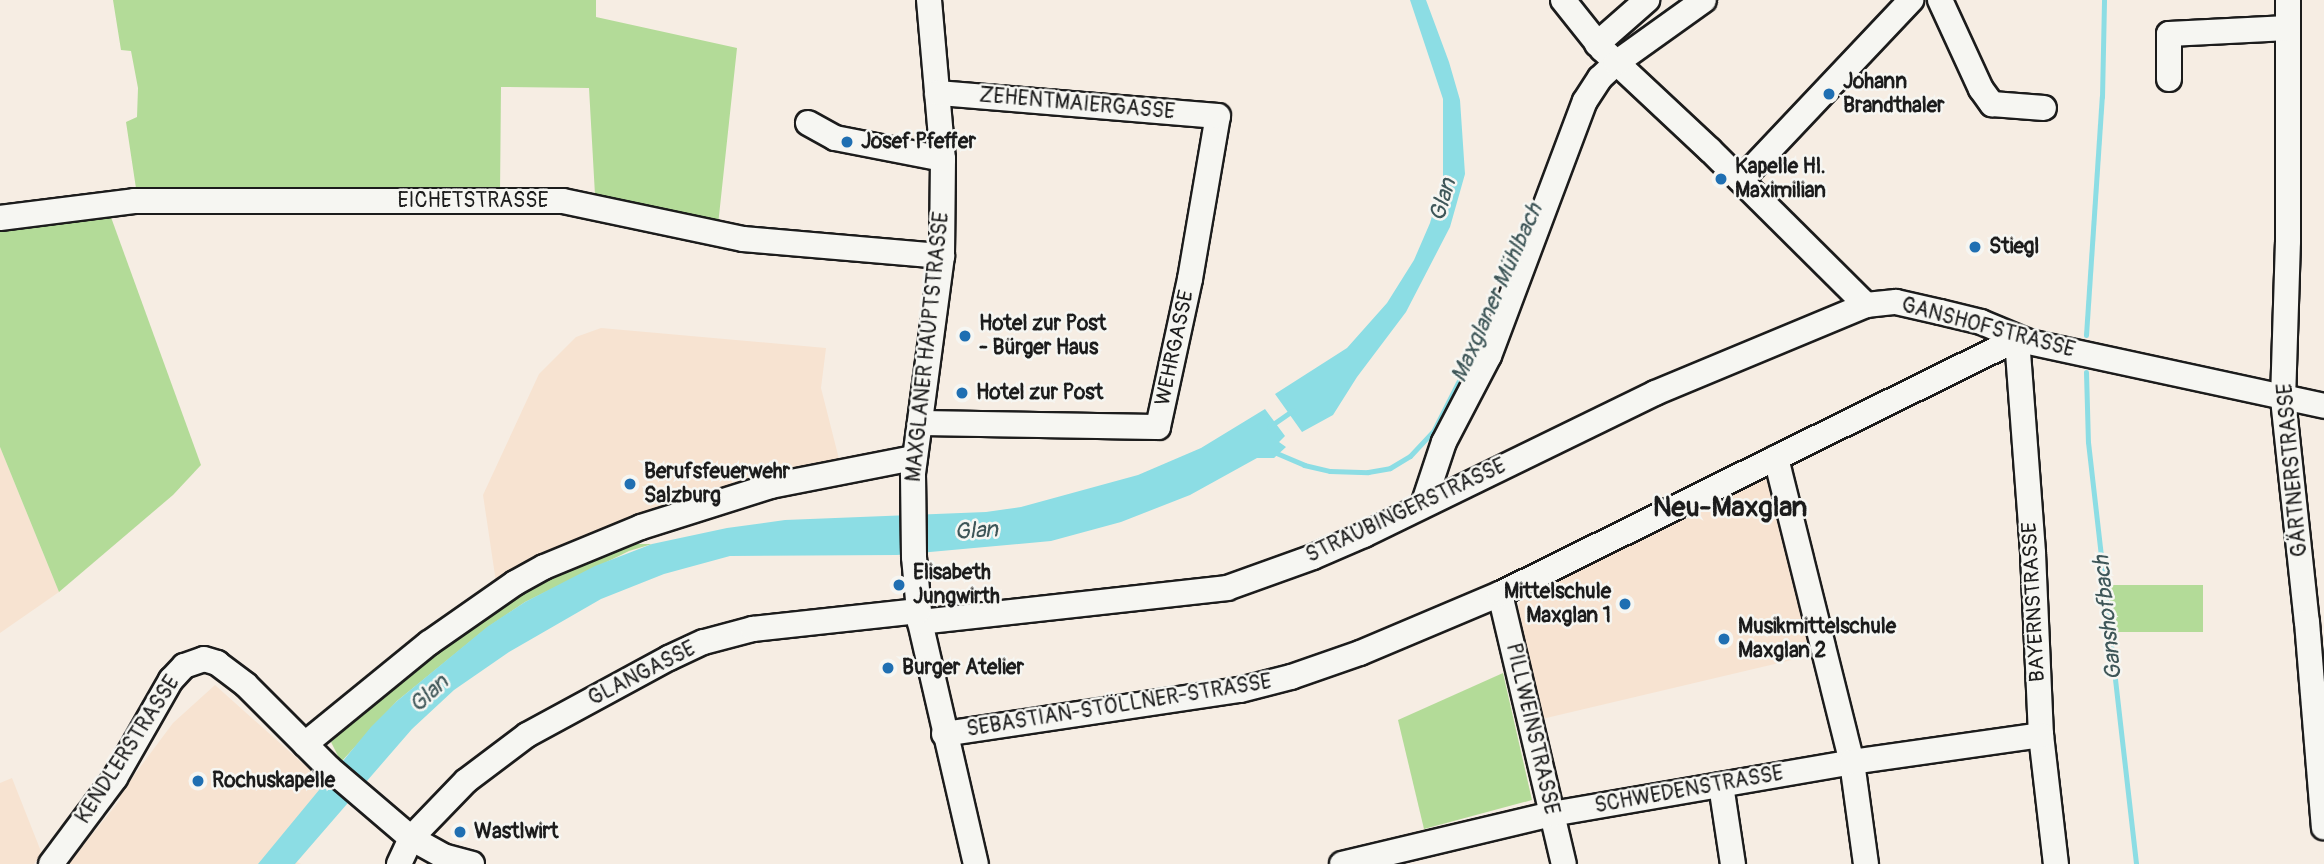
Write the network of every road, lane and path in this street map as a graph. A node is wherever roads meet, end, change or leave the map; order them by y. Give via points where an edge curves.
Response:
1 (1563, 0) edge
2 (1647, 0) edge
3 (1704, 0) edge
4 (1911, 0) edge
5 (1940, 0) edge
6 (2288, 0) edge
7 (924, 1) edge
8 (2288, 28) junction
9 (1607, 54) junction
10 (2169, 79) dead end
11 (937, 93) junction
12 (2044, 108) dead end
13 (1218, 116) joint
14 (808, 123) dead end
15 (943, 159) junction
16 (1741, 180) junction
17 (0, 218) edge
18 (942, 256) junction
19 (1866, 305) junction
20 (2017, 339) junction
21 (2283, 399) junction
22 (2324, 406) edge
23 (920, 423) junction
24 (914, 458) junction
25 (1776, 458) junction
26 (1423, 505) junction
27 (1500, 593) junction
28 (919, 616) junction
29 (944, 734) junction
30 (2040, 735) junction
31 (305, 744) junction
32 (1852, 762) junction
33 (1721, 785) junction
34 (1552, 814) junction
35 (2324, 827) edge
36 (411, 838) junction
37 (51, 864) edge
38 (399, 864) edge
39 (472, 864) edge
40 (976, 864) edge
41 (1342, 864) edge
42 (1564, 864) edge
43 (1733, 864) edge
44 (1866, 864) edge
45 (2056, 864) edge

1 - 9 street
2 - 9 street
3 - 9 street
4 - 16 street
5 - 12 street via 1992,104
6 - 8 street, GÄRTNERSTRASSE
7 - 11 street, MAXGLANER HAUPTSTRASSE
8 - 10 street via 2169,34
8 - 21 street, GÄRTNERSTRASSE
9 - 16 street
9 - 26 street via 1489,356 1444,442
11 - 13 street, ZEHENTMAIERGASSE
11 - 15 street, MAXGLANER HAUPTSTRASSE
13 - 23 street, WEHRGASSE via 1158,428
14 - 15 street via 835,138
15 - 18 street, MAXGLANER HAUPTSTRASSE
16 - 19 street
17 - 18 street, EICHETSTRASSE via 134,201 564,201 743,239
18 - 23 street, MAXGLANER HAUPTSTRASSE
19 - 20 street, GANSHOFSTRASSE via 1896,302 1981,322
19 - 26 street, STRAUBINGERSTRASSE via 1655,393
20 - 21 street, GANSHOFSTRASSE
20 - 25 street, SEBASTIAN-STÖLLNER-STRASSE
20 - 30 street, BAYERNSTRASSE via 2033,553
21 - 22 street, GANSHOFSTRASSE
21 - 35 street, GÄRTNERSTRASSE
23 - 24 street, MAXGLANER HAUPTSTRASSE
24 - 28 street, MAXGLANER HAUPTSTRASSE
24 - 31 street via 771,486 641,527 544,567 429,643
25 - 27 street, SEBASTIAN-STÖLLNER-STRASSE
25 - 32 street
26 - 28 street, STRAUBINGERSTRASSE via 1313,557 1227,588
27 - 29 street, SEBASTIAN-STÖLLNER-STRASSE via 1360,653 1240,690
27 - 34 street, PILLWEINSTRASSE
28 - 29 street, MAXGLANER HAUPTSTRASSE
28 - 36 street, GLANGASSE via 753,629 704,642 527,735 466,781
29 - 40 street, MAXGLANER HAUPTSTRASSE
30 - 32 street, SCHWEDENSTRASSE
30 - 45 street, BAYERNSTRASSE
31 - 36 street
31 - 37 street, KENDLERSTRASSE via 265,701 217,663 204,659 190,663 171,680 115,778
32 - 33 street, SCHWEDENSTRASSE
32 - 44 street
33 - 34 street, SCHWEDENSTRASSE
33 - 43 street
34 - 41 street, SCHWEDENSTRASSE
34 - 42 street, PILLWEINSTRASSE
36 - 38 street, GLANGASSE
36 - 39 street via 443,856

